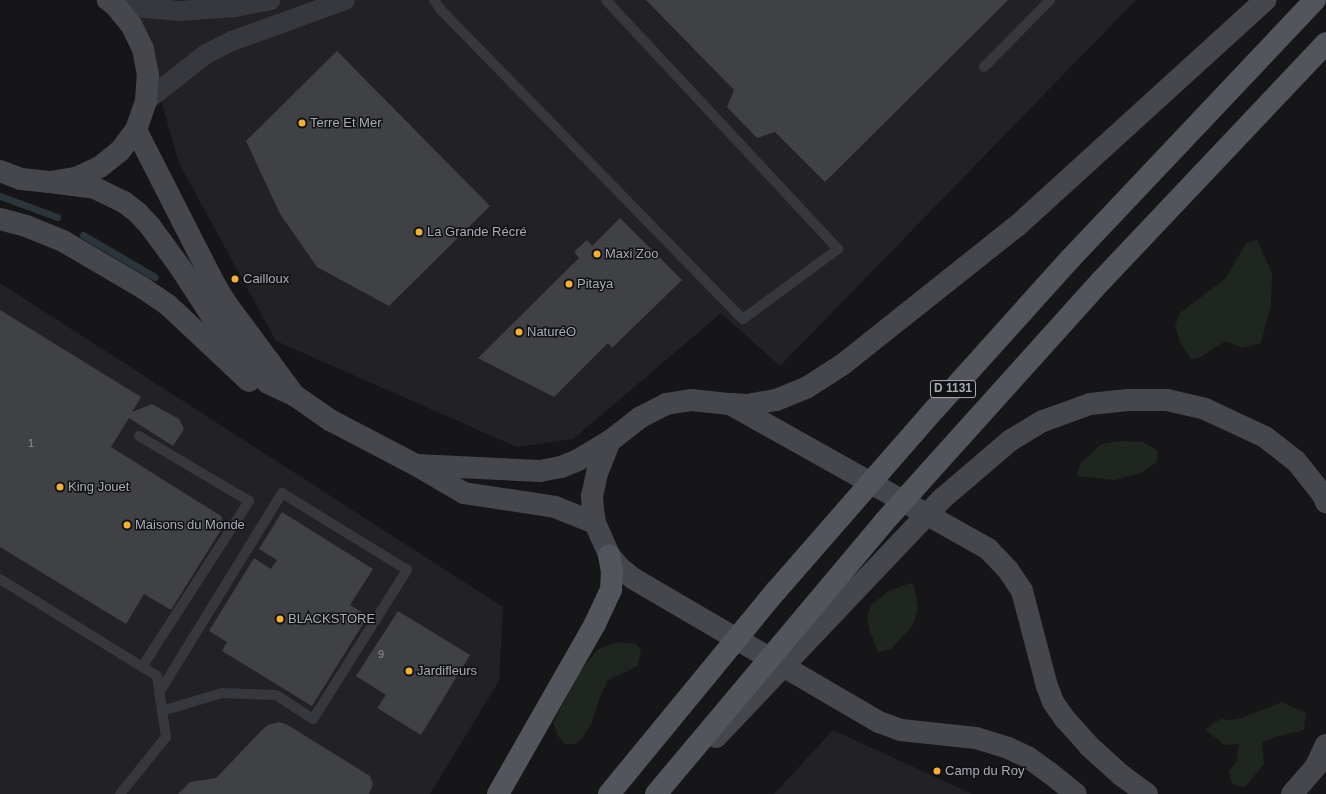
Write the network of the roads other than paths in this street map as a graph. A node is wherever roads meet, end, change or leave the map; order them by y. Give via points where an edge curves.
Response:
1 (270, 0) edge
2 (345, 0) edge
3 (434, 0) edge
4 (606, 0) edge
5 (1050, 0) edge
6 (1265, 0) edge
7 (1315, 0) edge
8 (112, 3) edge
9 (1326, 43) edge
10 (984, 67) dead end
11 (146, 101) junction
12 (136, 130) junction
13 (0, 170) edge
14 (50, 182) junction
15 (0, 219) edge
16 (294, 396) junction
17 (730, 404) junction
18 (330, 420) junction
19 (139, 436) dead end
20 (610, 441) junction
21 (416, 465) junction
22 (1326, 502) edge
23 (595, 523) junction
24 (609, 555) junction
25 (0, 579) edge
26 (142, 667) junction
27 (159, 693) junction
28 (162, 711) junction
29 (1326, 745) edge
30 (120, 794) edge
31 (498, 794) edge
32 (609, 794) edge
33 (656, 794) edge
34 (662, 794) edge
35 (1076, 794) edge
36 (1147, 794) edge
37 (1292, 794) edge

1 - 8 street via 235,7 180,11
2 - 11 street via 232,41 206,54
3 - 4 lane via 743,319 838,249
5 - 10 lane
6 - 17 main road via 1017,226 842,365 806,388 776,400 747,405
7 - 32 main road, D 1131 via 1071,258 935,409 776,591
8 - 11 main road via 132,26 143,49 148,75
9 - 33 main road, D 1131 via 1102,280 884,522
11 - 12 main road
12 - 14 main road via 120,151 100,167 76,178
12 - 16 main road via 215,285
13 - 14 main road via 22,179
14 - 16 main road via 95,188 124,202 138,213 180,267 224,335 268,384
15 - 18 main road via 26,226 62,241 143,288 173,310 239,374 285,408
16 - 18 main road
17 - 20 main road via 692,400 666,404 641,417
17 - 36 main road via 988,549 1008,570 1022,591 1053,702 1089,746
18 - 21 main road
19 - 26 lane via 249,501
20 - 21 main road via 561,467 540,471
20 - 23 main road via 594,484
21 - 23 main road via 464,494 555,507
22 - 34 main road via 1296,461 1265,437 1206,409 1167,400 1128,400 1090,404 1043,421 1010,440 942,498
23 - 24 main road
24 - 31 main road via 612,572 611,590 594,626
24 - 35 main road via 634,579 879,722 901,730 976,738 1008,748 1029,758
25 - 26 lane
26 - 27 lane via 157,676
27 - 28 lane
27 - 28 lane via 282,493 406,570 313,719 276,695 222,693
28 - 30 lane via 166,737
29 - 37 main road via 1316,766

